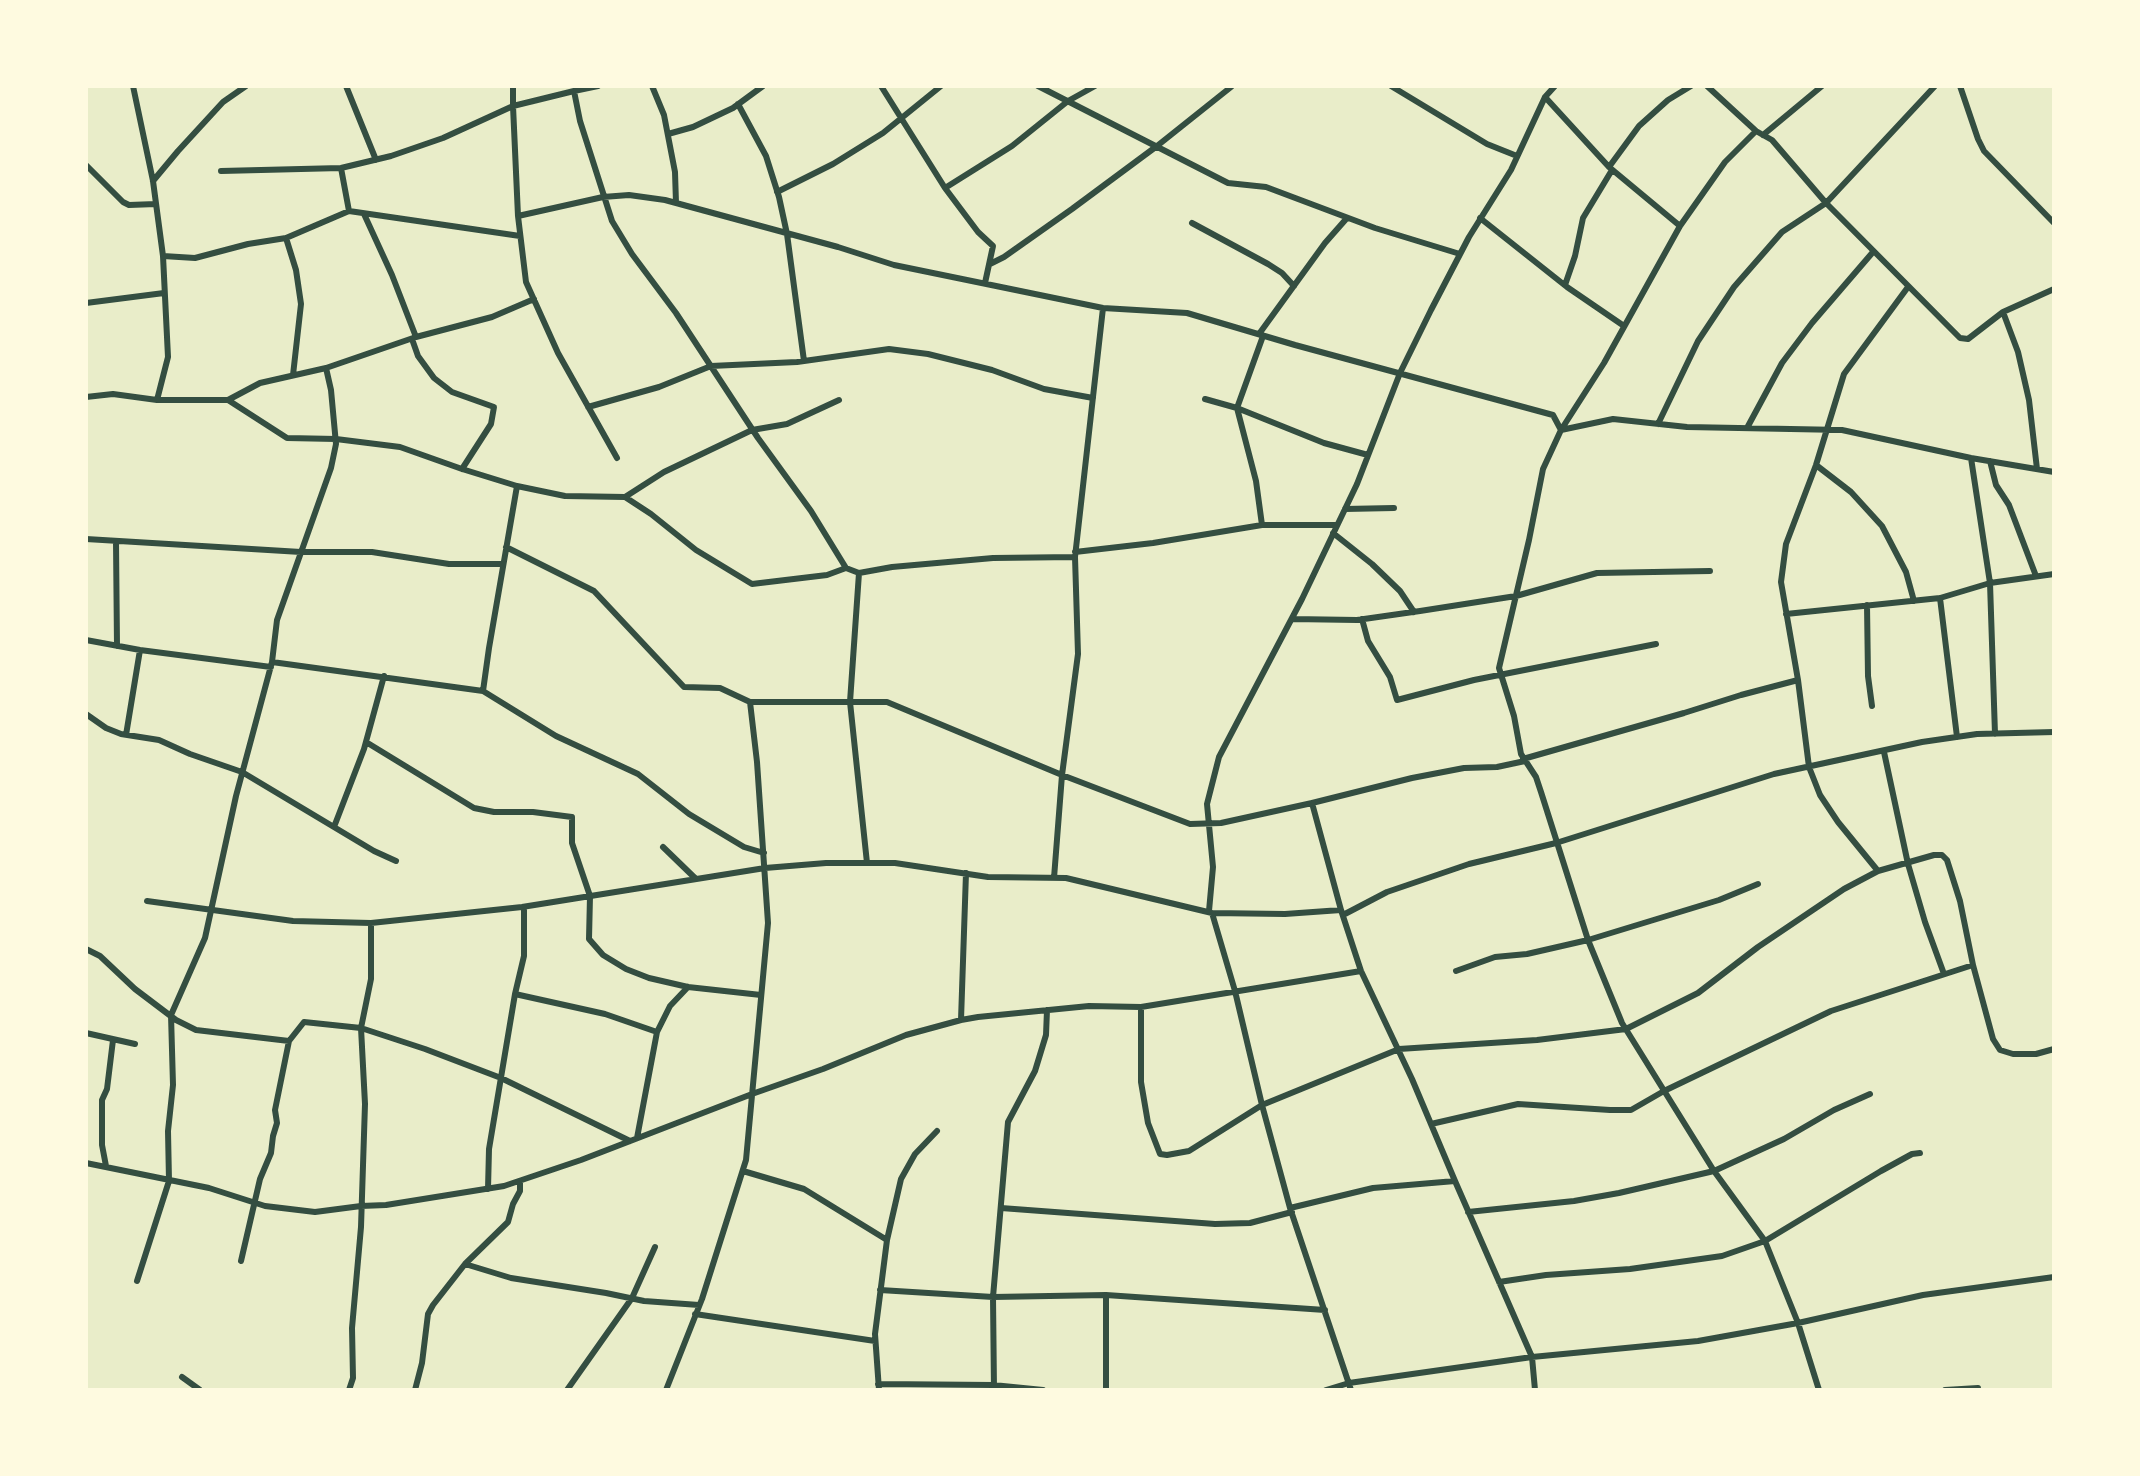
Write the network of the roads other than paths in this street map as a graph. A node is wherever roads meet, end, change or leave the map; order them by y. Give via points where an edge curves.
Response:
1 (133, 86) edge
2 (246, 86) edge
3 (346, 86) edge
4 (513, 86) edge
5 (598, 86) edge
6 (652, 86) edge
7 (763, 86) edge
8 (881, 86) edge
9 (941, 86) edge
10 (1038, 86) edge
11 (1095, 86) edge
12 (1392, 86) edge
13 (1555, 86) edge
14 (1691, 86) edge
15 (1707, 86) edge
16 (1822, 86) edge
17 (1935, 86) edge
18 (1960, 86) edge
19 (1231, 87) edge
20 (574, 91) junction
21 (1545, 97) junction
22 (1068, 101) junction
23 (738, 104) junction
24 (513, 106) junction
25 (900, 117) junction
26 (1756, 131) junction
27 (668, 134) junction
28 (1763, 135) junction
29 (1157, 146) junction
30 (1517, 156) junction
31 (376, 160) junction
32 (86, 165) edge
33 (341, 168) junction
34 (1610, 168) junction
35 (221, 171) dead end
36 (153, 181) junction
37 (945, 188) junction
38 (777, 192) junction
39 (603, 197) junction
40 (676, 203) junction
41 (1826, 203) junction
42 (156, 204) junction
43 (349, 211) junction
44 (364, 214) junction
45 (518, 216) junction
46 (1347, 218) junction
47 (1480, 218) junction
48 (1192, 223) dead end
49 (2054, 223) edge
50 (1680, 226) junction
51 (787, 234) junction
52 (520, 236) junction
53 (286, 238) junction
54 (1873, 252) junction
55 (1460, 254) junction
56 (163, 256) junction
57 (990, 264) junction
58 (985, 283) junction
59 (1565, 285) junction
60 (1294, 286) junction
61 (1908, 287) junction
62 (2054, 289) edge
63 (164, 293) junction
64 (534, 299) junction
65 (86, 303) edge
66 (1103, 308) junction
67 (2003, 312) junction
68 (1624, 326) junction
69 (1261, 335) junction
70 (414, 338) junction
71 (804, 361) junction
72 (711, 366) junction
73 (326, 368) junction
74 (1400, 373) junction
75 (293, 375) junction
76 (86, 397) edge
77 (1093, 398) junction
78 (1205, 399) dead end
79 (157, 400) junction
80 (228, 400) junction
81 (839, 400) dead end
82 (588, 407) junction
83 (1237, 408) junction
84 (1658, 424) junction
85 (1747, 428) junction
86 (752, 430) junction
87 (1561, 430) junction
88 (1826, 430) junction
89 (336, 439) junction
90 (1368, 455) junction
91 (617, 458) dead end
92 (1971, 458) junction
93 (1990, 461) junction
94 (1816, 465) junction
95 (462, 469) junction
96 (2037, 469) junction
97 (2054, 472) edge
98 (517, 486) junction
99 (625, 497) junction
100 (1394, 508) dead end
101 (1345, 509) junction
102 (1262, 525) junction
103 (1337, 525) junction
104 (1333, 533) junction
105 (86, 539) edge
106 (116, 542) junction
107 (506, 547) junction
108 (301, 552) junction
109 (1075, 554) junction
110 (503, 564) junction
111 (846, 568) junction
112 (1710, 571) dead end
113 (859, 573) junction
114 (2054, 574) edge
115 (2036, 576) junction
116 (1990, 583) junction
117 (1516, 596) junction
118 (1940, 598) junction
119 (1914, 601) junction
120 (1867, 605) junction
121 (1414, 612) junction
122 (1786, 614) junction
123 (1292, 619) junction
124 (1362, 619) junction
125 (86, 640) edge
126 (1656, 644) dead end
127 (117, 646) junction
128 (140, 650) junction
129 (271, 665) junction
130 (1501, 675) junction
131 (384, 676) junction
132 (1798, 680) junction
133 (483, 691) junction
134 (750, 702) junction
135 (850, 702) junction
136 (1872, 706) dead end
137 (86, 714) edge
138 (2054, 732) edge
139 (1995, 734) junction
140 (126, 735) junction
141 (1957, 737) junction
142 (366, 742) junction
143 (1884, 752) junction
144 (1524, 760) junction
145 (1809, 767) junction
146 (242, 772) junction
147 (1062, 775) junction
148 (1312, 803) junction
149 (1208, 823) junction
150 (334, 827) junction
151 (1556, 843) junction
152 (663, 847) dead end
153 (764, 853) junction
154 (396, 861) dead end
155 (867, 863) junction
156 (1908, 864) junction
157 (765, 868) junction
158 (1878, 871) junction
159 (966, 873) junction
160 (1054, 878) junction
161 (696, 879) junction
162 (1758, 884) dead end
163 (590, 896) junction
164 (147, 901) dead end
165 (524, 907) junction
166 (211, 910) junction
167 (1210, 912) junction
168 (1342, 913) junction
169 (371, 923) junction
170 (1588, 940) junction
171 (86, 949) edge
172 (1973, 965) junction
173 (1361, 971) junction
174 (1456, 971) dead end
175 (1944, 974) junction
176 (688, 987) junction
177 (1235, 991) junction
178 (515, 994) junction
179 (761, 995) junction
180 (1141, 1007) junction
181 (1047, 1010) junction
182 (171, 1015) junction
183 (961, 1020) junction
184 (361, 1028) junction
185 (1626, 1029) junction
186 (657, 1032) junction
187 (86, 1033) edge
188 (113, 1040) junction
189 (289, 1041) junction
190 (135, 1044) dead end
191 (1399, 1049) junction
192 (2054, 1049) edge
193 (501, 1078) junction
194 (1664, 1091) junction
195 (752, 1094) junction
196 (1870, 1094) dead end
197 (1262, 1105) junction
198 (1431, 1124) junction
199 (937, 1131) dead end
200 (634, 1140) junction
201 (1920, 1153) dead end
202 (86, 1163) edge
203 (106, 1166) junction
204 (743, 1171) junction
205 (1714, 1171) junction
206 (169, 1181) junction
207 (520, 1181) junction
208 (1455, 1181) junction
209 (488, 1189) junction
210 (255, 1202) junction
211 (361, 1206) junction
212 (1001, 1208) junction
213 (1291, 1210) junction
214 (1468, 1212) junction
215 (887, 1240) junction
216 (1765, 1241) junction
217 (655, 1247) dead end
218 (241, 1261) dead end
219 (465, 1264) junction
220 (2054, 1277) edge
221 (137, 1281) dead end
222 (1499, 1282) junction
223 (880, 1290) junction
224 (1106, 1295) junction
225 (993, 1297) junction
226 (632, 1298) junction
227 (699, 1305) junction
228 (1325, 1310) junction
229 (695, 1314) junction
230 (1798, 1323) junction
231 (875, 1341) junction
232 (1532, 1357) junction
233 (182, 1377) dead end
234 (1350, 1386) edge
235 (878, 1387) edge
236 (993, 1387) edge
237 (1978, 1388) dead end
238 (200, 1390) edge
239 (349, 1390) edge
240 (415, 1390) edge
241 (567, 1390) edge
242 (666, 1390) edge
243 (1043, 1390) edge
244 (1106, 1390) edge
245 (1326, 1390) edge
246 (1535, 1390) edge
247 (1819, 1390) edge
248 (1945, 1390) edge

1 - 36 street
2 - 36 street via 223,102
3 - 31 street
4 - 24 street
5 - 20 street
6 - 27 street
7 - 23 street
8 - 25 street
9 - 25 street
10 - 22 street
11 - 22 street
12 - 30 street via 1487,144
13 - 21 street
14 - 34 street via 1639,126
15 - 26 street
16 - 28 street
17 - 41 street
18 - 49 street via 1984,151
19 - 29 street
20 - 24 street
20 - 39 street
21 - 30 street
21 - 34 street
22 - 29 street
22 - 37 street via 1012,146
23 - 27 street
23 - 38 street via 766,156
24 - 31 street via 443,138
24 - 45 street
25 - 37 street
25 - 38 street via 833,164
26 - 28 street
26 - 50 street via 1725,162
27 - 40 street
28 - 41 street
29 - 46 street via 1228,183 1266,187
29 - 57 street
30 - 47 street
31 - 33 street
32 - 42 street via 123,202
33 - 35 street
33 - 43 street
34 - 50 street
34 - 59 street via 1583,218
36 - 42 street
37 - 57 street via 993,246
38 - 51 street
39 - 40 street via 629,195
39 - 45 street
39 - 72 street via 632,254
40 - 51 street
41 - 54 street
41 - 84 street via 1782,232 1734,287 1698,341
42 - 56 street
43 - 44 street
43 - 53 street
44 - 52 street
44 - 70 street
45 - 52 street
46 - 55 street
46 - 60 street
47 - 55 street
47 - 59 street
48 - 60 street via 1268,264
50 - 68 street
51 - 58 street via 894,265
51 - 71 street
52 - 64 street via 526,282
53 - 56 street via 195,258
53 - 75 street via 301,304
54 - 61 street
54 - 85 street via 1782,363
55 - 74 street
56 - 63 street
57 - 58 street
58 - 66 street
59 - 68 street
60 - 69 street
61 - 67 street via 1960,338 1968,339
61 - 88 street via 1844,374
62 - 67 street
63 - 65 street
63 - 79 street via 168,357
64 - 70 street via 492,317
64 - 82 street
66 - 69 street via 1187,313
66 - 77 street
67 - 96 street via 2029,400
68 - 87 street
69 - 74 street
69 - 83 street
70 - 73 street
70 - 95 street via 418,356 434,378 452,392 494,407 491,424
71 - 72 street
71 - 77 street via 889,349 928,354
72 - 82 street
72 - 86 street
73 - 75 street
73 - 89 street
74 - 87 street via 1553,415
74 - 90 street
75 - 80 street via 260,383
76 - 79 street via 113,394
77 - 109 street
78 - 83 street
79 - 80 street
80 - 89 street via 287,438
81 - 86 street via 787,424
82 - 91 street
83 - 90 street
83 - 102 street
84 - 85 street
84 - 87 street via 1613,419
85 - 88 street
86 - 99 street
86 - 111 street
87 - 117 street via 1543,469
88 - 92 street
88 - 94 street
89 - 95 street via 400,447
89 - 108 street
90 - 101 street
92 - 93 street
92 - 116 street
93 - 96 street
93 - 115 street
94 - 119 street via 1882,526 1906,572
94 - 122 street via 1786,544 1781,582
95 - 98 street
96 - 97 street
98 - 99 street via 565,496
98 - 107 street
99 - 111 street via 752,584
100 - 101 street
101 - 103 street
102 - 103 street
102 - 109 street
103 - 104 street
104 - 121 street via 1400,591
104 - 123 street
105 - 106 street
106 - 108 street
106 - 127 street
107 - 110 street
107 - 134 street via 594,591 684,687 720,688
108 - 110 street via 372,552 449,564
108 - 129 street via 277,620
109 - 113 street
109 - 147 street via 1078,654
110 - 133 street
111 - 113 street
112 - 117 street via 1597,573
113 - 135 street
114 - 115 street
115 - 116 street
116 - 118 street
116 - 139 street
117 - 121 street
117 - 130 street
118 - 119 street
118 - 141 street
119 - 120 street
120 - 122 street
120 - 136 street
121 - 124 street
122 - 132 street
123 - 124 street
123 - 149 street via 1219,757 1207,804
124 - 130 street via 1397,700
125 - 127 street
126 - 130 street
127 - 128 street
128 - 129 street
128 - 140 street
129 - 131 street
129 - 146 street
130 - 144 street
131 - 133 street
131 - 142 street
132 - 144 street
132 - 145 street
133 - 153 street via 556,736 638,774 689,814
134 - 135 street
134 - 153 street
135 - 147 street via 887,702
135 - 155 street
137 - 140 street
138 - 139 street
139 - 141 street
140 - 146 street via 159,740
141 - 143 street
142 - 150 street
142 - 163 street via 474,808 572,817 572,843
143 - 145 street
143 - 156 street
144 - 148 street via 1464,768
144 - 151 street via 1536,777
145 - 151 street
145 - 158 street via 1820,795
146 - 150 street
146 - 166 street
147 - 149 street via 1190,824
147 - 160 street
148 - 149 street
148 - 168 street
149 - 167 street via 1213,867
150 - 154 street
151 - 168 street via 1456,869
151 - 170 street
152 - 161 street
153 - 157 street
155 - 157 street
155 - 159 street
156 - 158 street
156 - 172 street via 1934,855 1947,860
156 - 175 street
157 - 161 street
157 - 179 street via 768,923
158 - 185 street via 1758,947 1698,993
159 - 160 street
159 - 183 street
160 - 167 street
161 - 163 street
162 - 170 street
163 - 165 street
163 - 176 street via 589,939 603,955 649,978
164 - 166 street
165 - 169 street
165 - 178 street via 524,956
166 - 169 street via 293,921
166 - 182 street via 205,938
167 - 168 street
167 - 177 street
168 - 173 street
169 - 184 street via 371,979
170 - 174 street via 1495,957
170 - 185 street
171 - 182 street
172 - 175 street
172 - 192 street via 2000,1050 2036,1054
173 - 177 street
173 - 191 street
175 - 194 street via 1831,1011
176 - 179 street
176 - 186 street via 670,1006
177 - 180 street
177 - 197 street
178 - 186 street
178 - 193 street
179 - 195 street
180 - 181 street
180 - 197 street via 1141,1082 1160,1154 1189,1151
181 - 183 street
181 - 212 street via 1035,1071 1008,1122
182 - 189 street via 196,1030
182 - 206 street
183 - 195 street via 906,1035
184 - 189 street via 304,1022
184 - 193 street
184 - 211 street
185 - 191 street
185 - 194 street
186 - 200 street
187 - 188 street
188 - 190 street
188 - 203 street via 102,1100
189 - 210 street via 271,1153
191 - 197 street
191 - 198 street
193 - 200 street
193 - 209 street
194 - 198 street via 1631,1110 1518,1104
194 - 205 street
195 - 200 street
195 - 204 street
196 - 205 street
197 - 213 street
198 - 208 street
199 - 215 street via 901,1179
200 - 207 street
201 - 216 street
202 - 203 street
203 - 206 street
204 - 215 street via 804,1189
204 - 227 street
205 - 214 street via 1574,1201
205 - 216 street
206 - 210 street
206 - 221 street
207 - 209 street
207 - 219 street via 508,1222
208 - 213 street via 1373,1188
208 - 214 street
209 - 211 street
210 - 211 street via 315,1212
210 - 218 street
211 - 239 street
212 - 213 street via 1215,1224 1250,1223
212 - 225 street
213 - 228 street
214 - 222 street
215 - 223 street
216 - 222 street via 1722,1256
216 - 230 street
217 - 226 street
219 - 226 street via 511,1278
219 - 240 street via 428,1314
220 - 230 street via 1923,1295
222 - 232 street
223 - 225 street
223 - 231 street
224 - 225 street
224 - 228 street
224 - 244 street
225 - 236 street
226 - 227 street
226 - 241 street
227 - 229 street
228 - 234 street
229 - 231 street
229 - 242 street
230 - 232 street via 1698,1341
230 - 247 street
231 - 235 street
232 - 234 street
232 - 246 street
233 - 238 street
234 - 245 street
235 - 236 street
236 - 243 street
237 - 248 street

